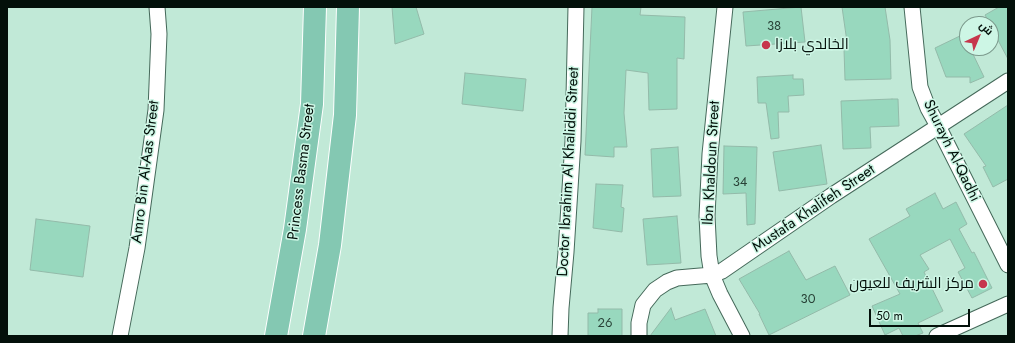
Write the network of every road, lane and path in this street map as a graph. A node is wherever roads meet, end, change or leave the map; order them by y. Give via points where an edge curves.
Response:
1 (157, 7) edge
2 (314, 7) edge
3 (348, 7) edge
4 (576, 7) edge
5 (725, 7) edge
6 (912, 7) edge
7 (1008, 81) edge
8 (938, 126) junction
9 (1008, 265) edge
10 (712, 275) junction
11 (1008, 304) edge
12 (120, 336) edge
13 (276, 336) edge
14 (314, 336) edge
15 (560, 336) edge
16 (639, 336) edge
17 (742, 336) edge
18 (937, 336) edge

1 - 12 street, Amro Bin Al-Aas Street via 159,34 156,110 137,248
2 - 13 main road, Princess Basma Street via 312,104 295,230
3 - 14 main road via 345,115 330,246
4 - 15 street, Doctor Ibrahim Al Khaliddi Street via 573,141
5 - 10 street, Ibn Khaldoun Street via 706,216
6 - 8 street, Shurayh Al-Qadhi via 920,87
7 - 8 street, Mustafa Khalifeh Street
8 - 9 street, Shurayh Al-Qadhi
8 - 10 street, Mustafa Khalifeh Street via 722,271
10 - 16 street, Mustafa Khalifeh Street via 677,278 655,290 643,305
10 - 17 street, Ibn Khaldoun Street
11 - 18 street

